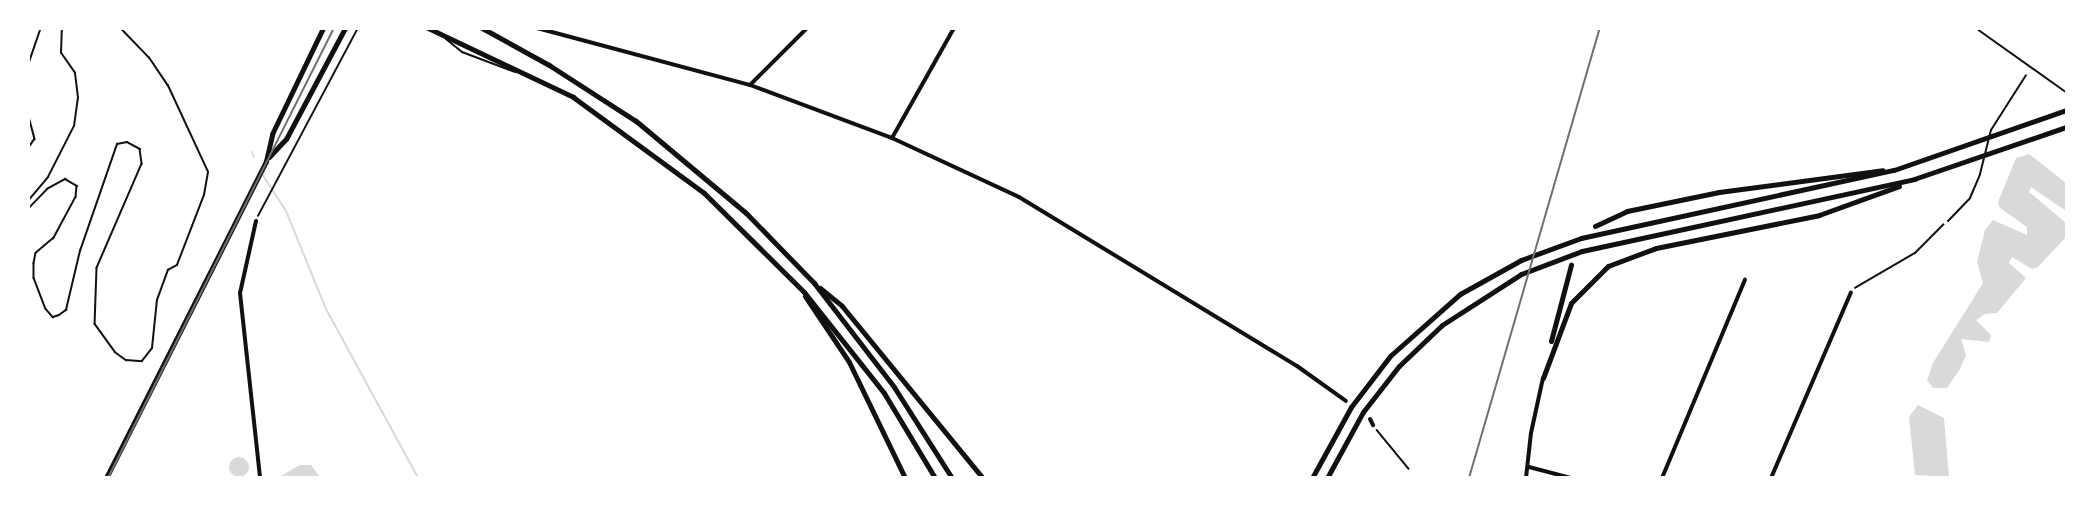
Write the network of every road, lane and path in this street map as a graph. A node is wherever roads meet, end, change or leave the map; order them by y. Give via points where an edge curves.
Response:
1 (41, 28) edge
2 (62, 28) edge
3 (120, 28) edge
4 (323, 28) edge
5 (345, 28) edge
6 (358, 28) edge
7 (428, 28) edge
8 (482, 28) edge
9 (537, 28) edge
10 (807, 28) edge
11 (954, 28) edge
12 (1976, 28) edge
13 (28, 65) edge
14 (2026, 75) dead end
15 (750, 85) junction
16 (2067, 92) edge
17 (2067, 110) edge
18 (28, 113) edge
19 (2067, 127) edge
20 (892, 138) junction
21 (28, 149) edge
22 (266, 161) junction
23 (1894, 170) junction
24 (1914, 179) junction
25 (28, 201) edge
26 (28, 209) edge
27 (256, 221) joint
28 (1948, 221) joint
29 (1595, 226) dead end
30 (1571, 265) dead end
31 (1745, 280) dead end
32 (814, 283) junction
33 (804, 292) junction
34 (1851, 292) joint
35 (1543, 378) junction
36 (1346, 401) dead end
37 (1370, 419) dead end
38 (1373, 425) joint
39 (1529, 467) junction
40 (1409, 469) dead end
41 (106, 477) edge
42 (260, 477) edge
43 (905, 477) edge
44 (935, 477) edge
45 (952, 477) edge
46 (983, 477) edge
47 (1312, 477) edge
48 (1327, 477) edge
49 (1526, 477) edge
50 (1570, 477) edge
51 (1662, 477) edge
52 (1771, 477) edge

1 - 13 path
2 - 25 path via 61,53 75,73 78,98 74,126 57,162
3 - 26 path via 149,58 168,86 208,172 204,195 177,265 168,270 157,300 152,348 142,361 126,360 115,352 95,324 97,267 142,164 140,148 127,142 117,144 80,251 66,310 53,317 34,278 34,263 36,253 54,238 76,197 77,186 65,179 47,189
4 - 22 main road via 272,134
5 - 22 main road via 286,139
6 - 27 path
7 - 33 main road via 531,75 595,111 666,163 737,223
8 - 32 main road via 636,121 734,202
9 - 15 street
10 - 15 street
11 - 20 street
12 - 16 path
14 - 28 lane via 1990,130 1970,198
15 - 20 street
17 - 23 main road
18 - 21 path via 35,139
19 - 24 main road
20 - 36 street via 1019,197 1297,366
22 - 41 main road
23 - 29 main road via 1810,177 1719,192 1627,211
23 - 47 main road via 1581,238 1490,276 1413,332 1371,379
24 - 35 main road via 1819,215 1656,248 1617,261 1594,276 1570,303
24 - 48 main road via 1582,251 1492,289 1442,325 1379,389
27 - 42 street via 240,293
28 - 34 path via 1915,253
30 - 35 main road
31 - 51 street
32 - 45 main road via 894,387
32 - 46 main road via 842,306
33 - 43 main road via 808,306 849,362
33 - 44 main road via 884,393
34 - 52 street
35 - 39 street via 1530,433
37 - 38 street
38 - 40 path
39 - 49 street
39 - 50 street

